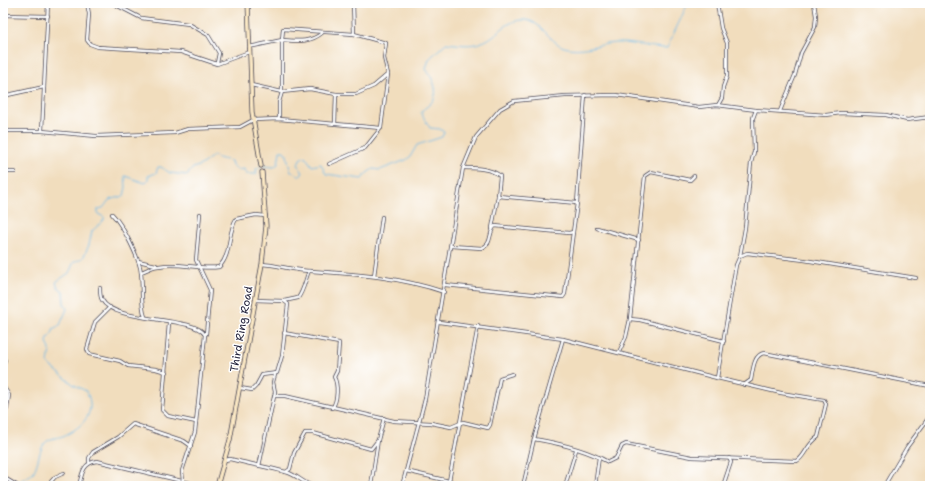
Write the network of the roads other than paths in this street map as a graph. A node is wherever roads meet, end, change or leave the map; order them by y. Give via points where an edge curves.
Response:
1 (48, 3) edge
2 (87, 3) edge
3 (112, 3) edge
4 (248, 3) edge
5 (353, 3) edge
6 (717, 3) edge
7 (814, 3) edge
8 (3, 15) edge
9 (48, 16) junction
10 (322, 32) junction
11 (354, 34) junction
12 (282, 40) junction
13 (249, 47) junction
14 (249, 52) junction
15 (217, 64) junction
16 (388, 74) junction
17 (251, 85) junction
18 (44, 87) junction
19 (282, 92) junction
20 (336, 94) junction
21 (585, 95) junction
22 (3, 96) edge
23 (717, 105) junction
24 (756, 110) junction
25 (779, 111) junction
26 (930, 117) edge
27 (279, 119) junction
28 (253, 120) junction
29 (335, 124) junction
30 (381, 128) junction
31 (42, 131) junction
32 (3, 132) edge
33 (329, 164) dead end
34 (261, 166) joint
35 (463, 168) junction
36 (3, 172) edge
37 (15, 172) dead end
38 (262, 172) joint
39 (694, 176) dead end
40 (498, 196) junction
41 (577, 203) junction
42 (112, 214) dead end
43 (200, 214) dead end
44 (266, 216) junction
45 (382, 217) dead end
46 (492, 228) junction
47 (597, 228) dead end
48 (573, 232) junction
49 (639, 240) junction
50 (451, 246) junction
51 (740, 256) junction
52 (135, 257) junction
53 (262, 264) junction
54 (158, 266) junction
55 (201, 268) junction
56 (309, 271) junction
57 (142, 272) junction
58 (374, 276) junction
59 (916, 278) dead end
60 (445, 285) junction
61 (100, 288) dead end
62 (444, 292) junction
63 (255, 300) junction
64 (284, 301) junction
65 (110, 307) junction
66 (145, 317) junction
67 (630, 319) junction
68 (439, 322) junction
69 (169, 323) junction
70 (478, 326) junction
71 (203, 330) junction
72 (207, 330) junction
73 (284, 333) junction
74 (205, 335) junction
75 (563, 339) junction
76 (724, 341) junction
77 (619, 352) junction
78 (4, 360) dead end
79 (3, 365) edge
80 (166, 372) junction
81 (512, 374) dead end
82 (275, 375) junction
83 (717, 378) junction
84 (744, 385) junction
85 (3, 386) edge
86 (930, 386) edge
87 (240, 388) junction
88 (274, 396) junction
89 (332, 408) junction
90 (3, 410) edge
91 (930, 416) edge
92 (384, 418) junction
93 (196, 422) junction
94 (420, 423) junction
95 (460, 424) junction
96 (534, 439) junction
97 (378, 440) junction
98 (190, 446) junction
99 (576, 450) junction
100 (599, 457) junction
101 (730, 458) junction
102 (225, 460) junction
103 (89, 462) junction
104 (260, 466) junction
105 (406, 471) junction
106 (286, 472) junction
107 (64, 473) dead end
108 (3, 477) edge
109 (445, 480) junction
110 (183, 481) junction
111 (449, 481) junction
112 (18, 486) edge
113 (47, 486) edge
114 (79, 486) edge
115 (203, 486) edge
116 (217, 486) edge
117 (314, 486) edge
118 (371, 486) edge
119 (402, 486) edge
120 (444, 486) edge
121 (470, 486) edge
122 (523, 486) edge
123 (565, 486) edge
124 (595, 486) edge
125 (723, 486) edge
126 (884, 486) edge

1 - 9 street
2 - 15 street via 87,36 90,44 98,47 181,52
3 - 15 street via 141,18 189,24 208,35 219,53
4 - 13 street
5 - 11 street
6 - 23 street via 726,43 727,76 722,98
7 - 25 street via 815,27 801,53 795,75
8 - 9 street
9 - 18 street
10 - 11 street
10 - 12 street via 314,39
10 - 12 street via 283,29
11 - 16 street via 386,43 384,58
12 - 13 street
12 - 19 street
13 - 14 street
14 - 15 street
14 - 17 street
16 - 20 street via 374,86 356,94
16 - 30 street
17 - 19 street
17 - 28 street
18 - 22 street
18 - 31 street
19 - 20 street via 310,89
19 - 27 street
20 - 29 street
21 - 23 street via 616,95 699,107
21 - 35 street via 514,101 500,109 476,138
21 - 41 street
23 - 24 street
24 - 25 street
24 - 51 street via 753,118 754,152
25 - 26 street via 826,115 886,115 907,120
27 - 28 street
27 - 29 street
28 - 31 street via 240,127 188,129 175,133 96,136
28 - 34 street
29 - 30 street
30 - 33 street via 365,148
31 - 32 street
34 - 38 street
35 - 40 street via 496,173 500,176
35 - 50 street
36 - 37 street
38 - 44 street, Third Ring Road
39 - 49 street via 690,180 647,173 644,181
40 - 41 street
40 - 46 street
41 - 48 street
42 - 52 street via 121,225
43 - 55 street via 196,260
44 - 53 street, Third Ring Road
44 - 55 street via 256,215 236,220 224,262 219,266
45 - 58 street
46 - 48 street via 495,226
46 - 50 street via 486,247
47 - 49 street
48 - 60 street via 563,297
49 - 67 street
50 - 60 street
51 - 59 street via 747,253 804,260
51 - 76 street via 736,265
52 - 54 street via 139,262
52 - 57 street
53 - 56 street
53 - 63 street, Third Ring Road
54 - 55 street
54 - 57 street
55 - 72 street via 210,290
56 - 58 street
56 - 64 street via 298,298
57 - 66 street via 141,289
58 - 62 street
60 - 62 street
61 - 65 street via 101,299
62 - 68 street
63 - 64 street
63 - 87 street, Third Ring Road
64 - 73 street via 288,307
65 - 66 street via 126,314
65 - 80 street via 95,322 87,349 89,354 120,361 128,366
66 - 69 street
67 - 76 street
67 - 77 street
68 - 70 street
68 - 94 street
69 - 71 street via 188,324
69 - 80 street
70 - 75 street
70 - 95 street
71 - 72 street
71 - 74 street
72 - 74 street
73 - 82 street via 282,356
73 - 89 street via 339,343 337,371 334,377 337,384 336,399
74 - 93 street
75 - 77 street
75 - 96 street
76 - 83 street
77 - 83 street
78 - 79 street
80 - 93 street via 162,410 168,416
81 - 95 street via 500,378 488,428 463,422
82 - 87 street via 262,375 252,390
82 - 88 street via 272,382
83 - 84 street
84 - 86 street via 751,380 756,358 764,353
84 - 101 street via 817,398 824,400 826,404 818,438 810,442 800,460
85 - 90 street via 9,395 7,409
87 - 102 street, Third Ring Road
88 - 89 street via 285,396
88 - 104 street
89 - 92 street
91 - 126 street
92 - 94 street
92 - 97 street
93 - 98 street
94 - 95 street via 451,427
94 - 105 street
95 - 111 street
96 - 99 street
96 - 122 street
97 - 106 street via 371,449 305,433 294,453 290,469
97 - 118 street
98 - 103 street via 184,441 133,424 118,437 93,452 88,458
98 - 110 street via 182,471
99 - 100 street
99 - 123 street
100 - 101 street via 612,462 626,444 692,457
100 - 124 street
101 - 125 street
102 - 104 street
102 - 116 street, Third Ring Road
103 - 110 street via 97,461
103 - 114 street via 84,467
104 - 106 street
105 - 109 street
105 - 119 street
106 - 117 street
107 - 113 street via 54,477
108 - 112 street
109 - 111 street
109 - 120 street
110 - 115 street
111 - 121 street

